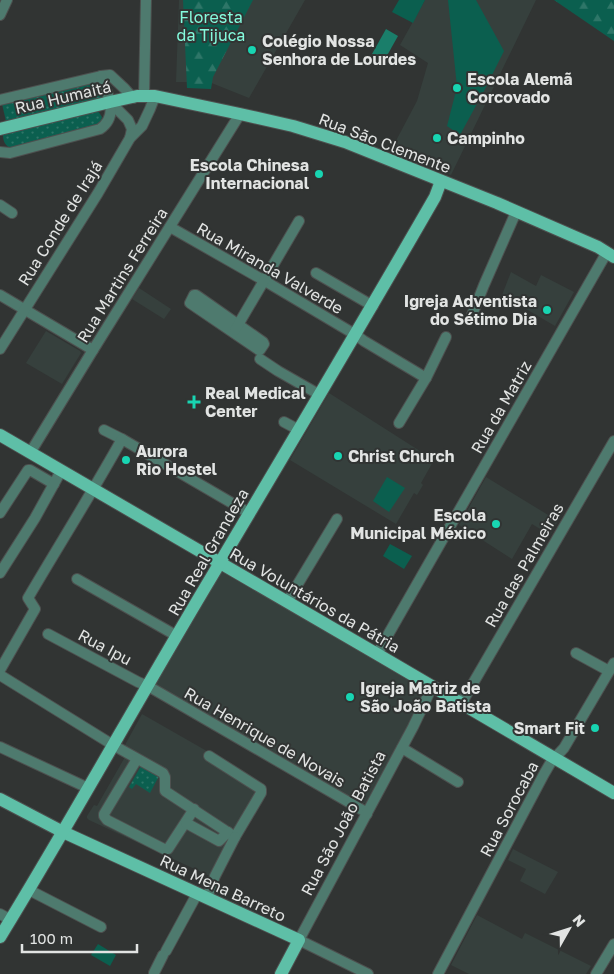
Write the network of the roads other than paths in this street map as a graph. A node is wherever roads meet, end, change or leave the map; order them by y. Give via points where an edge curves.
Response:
1 (6, 0) edge
2 (146, 0) edge
3 (0, 15) edge
4 (101, 76) junction
5 (144, 97) junction
6 (0, 100) edge
7 (110, 102) junction
8 (240, 114) junction
9 (1, 125) edge
10 (130, 138) junction
11 (0, 152) edge
12 (442, 181) junction
13 (0, 206) edge
14 (516, 212) junction
15 (12, 213) dead end
16 (299, 221) dead end
17 (170, 227) junction
18 (612, 255) edge
19 (316, 272) dead end
20 (265, 281) junction
21 (0, 295) edge
22 (373, 306) junction
23 (24, 309) junction
24 (472, 315) dead end
25 (236, 329) dead end
26 (446, 337) dead end
27 (360, 338) junction
28 (0, 349) edge
29 (93, 350) junction
30 (260, 359) dead end
31 (426, 378) junction
32 (320, 395) junction
33 (284, 422) dead end
34 (399, 423) dead end
35 (104, 430) dead end
36 (299, 430) junction
37 (0, 435) edge
38 (122, 440) junction
39 (614, 442) edge
40 (30, 453) junction
41 (61, 471) junction
42 (54, 484) junction
43 (93, 490) junction
44 (0, 513) edge
45 (249, 514) junction
46 (337, 519) dead end
47 (220, 563) junction
48 (0, 573) edge
49 (77, 578) dead end
50 (287, 602) junction
51 (48, 634) dead end
52 (177, 636) junction
53 (576, 653) dead end
54 (378, 654) junction
55 (611, 667) edge
56 (0, 670) edge
57 (0, 675) edge
58 (148, 686) junction
59 (432, 687) junction
60 (461, 704) junction
61 (113, 745) junction
62 (0, 747) edge
63 (402, 748) junction
64 (209, 756) dead end
65 (555, 758) junction
66 (137, 759) junction
67 (458, 782) dead end
68 (88, 788) junction
69 (614, 793) edge
70 (0, 799) edge
71 (194, 810) junction
72 (367, 814) junction
73 (186, 823) junction
74 (63, 832) junction
75 (232, 835) junction
76 (28, 890) junction
77 (203, 893) junction
78 (5, 917) edge
79 (101, 927) dead end
80 (0, 937) edge
81 (299, 940) junction
82 (614, 944) edge
83 (154, 972) dead end
84 (281, 974) edge
85 (368, 974) edge
86 (438, 974) edge
87 (596, 974) edge

1 - 3 street
2 - 5 street, Rua Conde de Irajá
4 - 5 street via 110,76 126,89
4 - 6 street
4 - 7 street
5 - 7 main road, Rua Humaitá
5 - 8 main road, Rua São Clemente
5 - 10 street, Rua Conde de Irajá via 150,109 142,126
7 - 9 main road, Rua Humaitá
7 - 10 street via 128,120 132,129
7 - 11 street via 111,113 100,129 10,153
8 - 12 main road, Rua São Clemente via 338,140
8 - 17 street, Rua Martins Ferreira
10 - 23 street, Rua Conde de Irajá
12 - 14 main road, Rua São Clemente
12 - 22 main road, Rua Real Grandeza
13 - 15 street
14 - 18 main road, Rua São Clemente
14 - 24 street
16 - 20 street
17 - 20 street, Rua Miranda Valverde
17 - 29 street, Rua Martins Ferreira
18 - 54 street, Rua da Matriz
19 - 22 street
20 - 25 street
20 - 27 street, Rua Miranda Valverde
21 - 23 street
22 - 27 main road, Rua Real Grandeza
23 - 28 street, Rua Conde de Irajá
23 - 29 street
26 - 31 street
27 - 31 street, Rua Miranda Valverde
27 - 32 main road, Rua Real Grandeza
29 - 40 street, Rua Martins Ferreira
30 - 32 street
31 - 34 street
32 - 36 main road, Rua Real Grandeza
33 - 36 street
35 - 38 street
36 - 45 main road, Rua Real Grandeza
37 - 40 main road, Rua Voluntários da Pátria
38 - 43 street
38 - 45 street
39 - 60 street, Rua das Palmeiras
40 - 41 main road, Rua Voluntários da Pátria
41 - 42 street
41 - 43 main road, Rua Voluntários da Pátria
42 - 44 street via 28,470
42 - 48 street
43 - 47 main road, Rua Voluntários da Pátria
43 - 56 street via 28,598 35,609
45 - 47 main road, Rua Real Grandeza
46 - 50 street
47 - 50 main road, Rua Voluntários da Pátria
47 - 52 main road, Rua Real Grandeza
49 - 52 street
50 - 54 main road, Rua Voluntários da Pátria
51 - 58 street, Rua Ipu
52 - 58 main road, Rua Real Grandeza
53 - 55 street
54 - 59 main road, Rua Voluntários da Pátria
55 - 65 street, Rua Sorocaba
57 - 61 street
58 - 61 main road, Rua Real Grandeza
58 - 72 street, Rua Henrique de Novais
59 - 60 main road, Rua Voluntários da Pátria
59 - 63 street, Rua São João Batista
60 - 65 main road, Rua Voluntários da Pátria
61 - 66 street
61 - 68 main road, Rua Real Grandeza
62 - 68 street
63 - 67 street
63 - 72 street, Rua São João Batista
64 - 75 street via 261,789
65 - 69 main road, Rua Voluntários da Pátria
65 - 86 street, Rua Sorocaba
66 - 71 street via 163,773 165,791
66 - 73 street via 104,814 107,820 164,849 168,849
68 - 74 main road, Rua Real Grandeza
70 - 74 main road, Rua Mena Barreto
71 - 73 street
71 - 75 street
72 - 81 street, Rua São João Batista
73 - 75 street via 219,841
74 - 76 main road, Rua Real Grandeza
74 - 77 main road, Rua Mena Barreto
75 - 77 street via 215,876
76 - 78 main road, Rua Real Grandeza
76 - 79 street
77 - 81 main road, Rua Mena Barreto
77 - 83 street
78 - 80 main road, Rua Real Grandeza
81 - 84 main road, Rua São João Batista
81 - 85 street, Rua Mena Barreto
82 - 87 street

